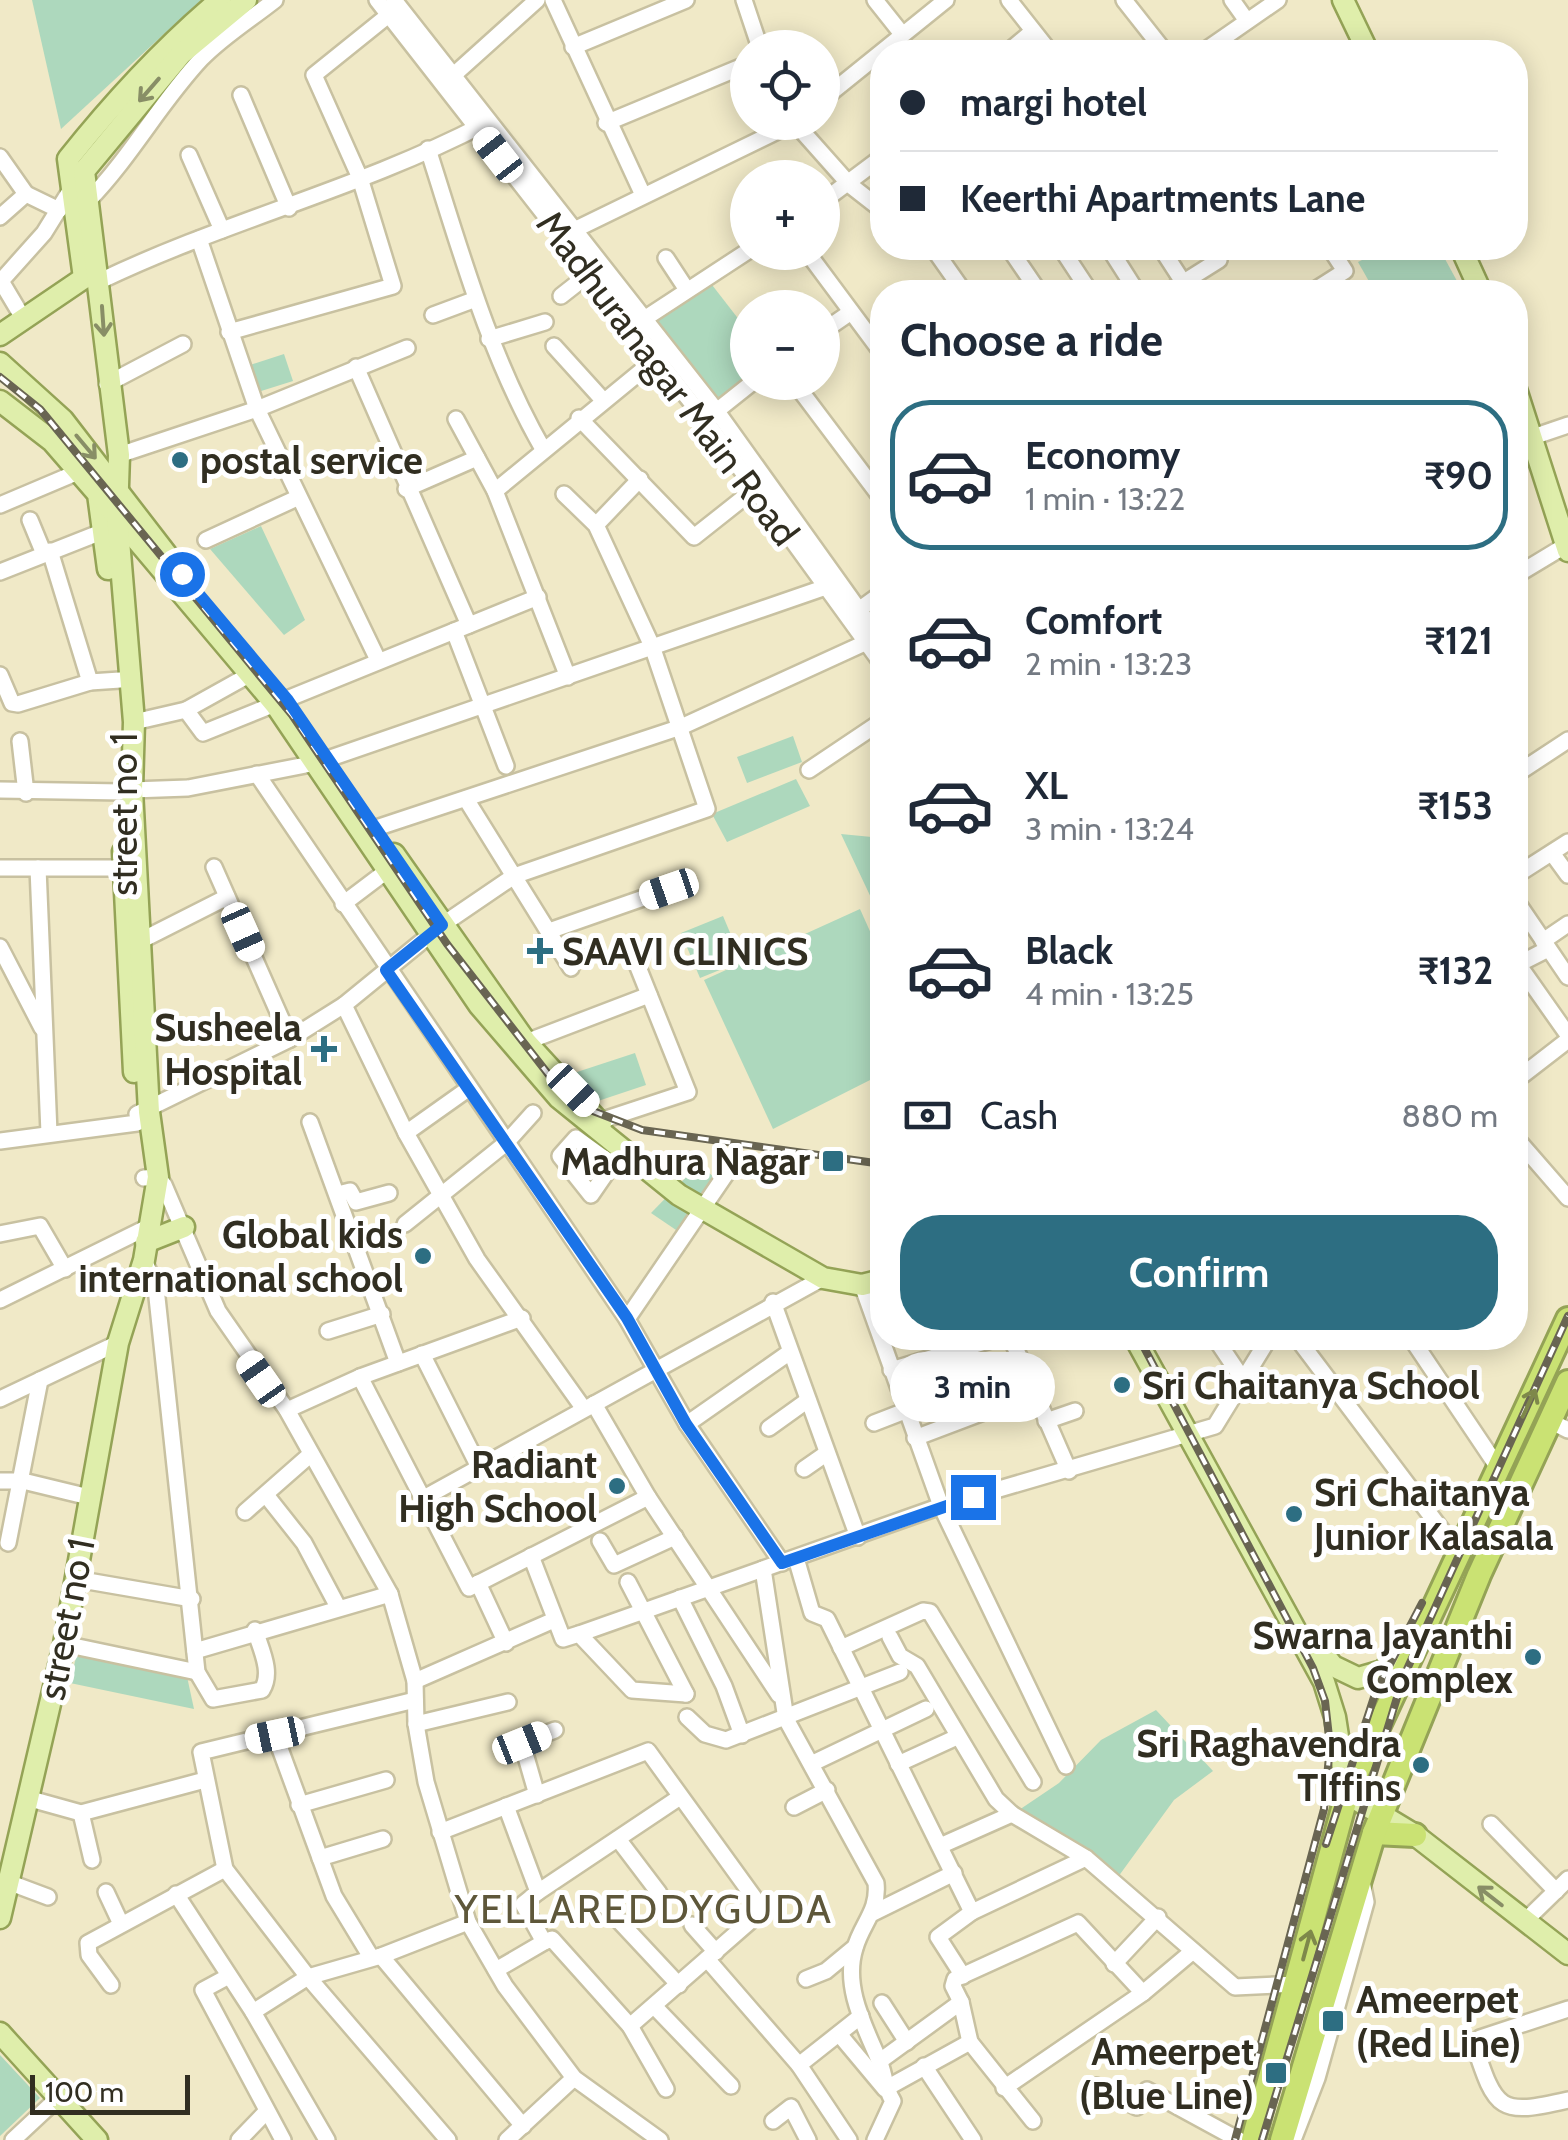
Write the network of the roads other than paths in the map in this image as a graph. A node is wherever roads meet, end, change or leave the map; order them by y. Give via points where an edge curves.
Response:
1 (220, 0) edge
2 (246, 0) edge
3 (275, 0) edge
4 (377, 0) edge
5 (514, 0) edge
6 (537, 0) edge
7 (553, 0) edge
8 (686, 0) edge
9 (744, 0) edge
10 (875, 0) edge
11 (946, 0) edge
12 (1009, 0) edge
13 (1124, 0) edge
14 (1232, 0) edge
15 (1278, 0) edge
16 (1343, 0) edge
17 (1352, 0) edge
18 (394, 7) edge
19 (524, 15) junction
20 (1247, 22) junction
21 (754, 30) edge
22 (1033, 31) junction
23 (902, 34) junction
24 (1225, 36) junction
25 (895, 40) edge
26 (1022, 40) edge
27 (1040, 40) edge
28 (1155, 40) edge
29 (1220, 40) edge
30 (1228, 40) edge
31 (1362, 40) edge
32 (1370, 40) edge
33 (572, 47) junction
34 (870, 60) edge
35 (730, 71) edge
36 (449, 80) junction
37 (840, 85) edge
38 (241, 95) dead end
39 (606, 123) junction
40 (483, 125) junction
41 (758, 140) edge
42 (809, 140) edge
43 (428, 149) junction
44 (189, 155) dead end
45 (0, 157) edge
46 (870, 168) edge
47 (360, 178) junction
48 (79, 183) junction
49 (850, 185) junction
50 (840, 191) edge
51 (26, 194) junction
52 (643, 195) junction
53 (870, 201) edge
54 (289, 208) junction
55 (58, 210) junction
56 (0, 217) edge
57 (222, 230) junction
58 (567, 233) junction
59 (199, 239) junction
60 (666, 258) dead end
61 (1220, 260) edge
62 (1338, 260) edge
63 (730, 263) edge
64 (820, 270) edge
65 (590, 274) junction
66 (0, 280) edge
67 (1188, 280) edge
68 (1331, 280) edge
69 (100, 282) junction
70 (687, 290) junction
71 (561, 296) dead end
72 (476, 299) junction
73 (851, 312) junction
74 (433, 315) dead end
75 (24, 318) junction
76 (840, 320) edge
77 (546, 322) dead end
78 (640, 323) junction
79 (229, 332) junction
80 (0, 334) edge
81 (870, 337) edge
82 (488, 339) junction
83 (182, 344) dead end
84 (554, 346) dead end
85 (407, 348) dead end
86 (663, 353) junction
87 (0, 363) edge
88 (356, 367) junction
89 (108, 384) junction
90 (602, 399) junction
91 (730, 400) edge
92 (808, 400) edge
93 (0, 401) edge
94 (257, 409) junction
95 (711, 415) junction
96 (1528, 416) edge
97 (578, 418) junction
98 (456, 419) dead end
99 (1528, 421) edge
100 (1568, 425) edge
101 (1534, 437) junction
102 (543, 449) junction
103 (119, 455) junction
104 (477, 458) junction
105 (78, 472) junction
106 (640, 479) junction
107 (870, 483) edge
108 (762, 484) junction
109 (107, 490) junction
110 (406, 490) junction
111 (494, 491) junction
112 (564, 494) dead end
113 (297, 498) junction
114 (0, 505) edge
115 (30, 520) dead end
116 (110, 524) junction
117 (596, 525) junction
118 (206, 540) dead end
119 (1568, 541) edge
120 (47, 553) junction
121 (1528, 567) edge
122 (0, 572) edge
123 (826, 587) junction
124 (538, 597) junction
125 (870, 602) edge
126 (854, 614) junction
127 (461, 628) junction
128 (870, 635) edge
129 (870, 644) edge
130 (652, 646) junction
131 (378, 660) junction
132 (0, 675) edge
133 (248, 676) junction
134 (568, 677) junction
135 (90, 682) junction
136 (124, 691) junction
137 (281, 702) junction
138 (482, 707) junction
139 (186, 710) junction
140 (134, 722) junction
141 (682, 727) junction
142 (870, 729) edge
143 (1568, 740) edge
144 (20, 741) dead end
145 (322, 761) junction
146 (506, 766) dead end
147 (1528, 766) edge
148 (810, 770) dead end
149 (257, 774) junction
150 (0, 790) edge
151 (128, 791) junction
152 (26, 793) junction
153 (466, 798) junction
154 (376, 828) junction
155 (1568, 842) edge
156 (1552, 853) junction
157 (214, 867) dead end
158 (0, 868) edge
159 (38, 868) junction
160 (122, 868) junction
161 (1528, 868) edge
162 (388, 870) junction
163 (1568, 875) edge
164 (514, 876) junction
165 (669, 889) dead end
166 (227, 897) junction
167 (342, 904) junction
168 (1528, 919) edge
169 (1568, 924) edge
170 (436, 930) junction
171 (549, 931) junction
172 (140, 941) junction
173 (1546, 945) junction
174 (0, 946) edge
175 (632, 952) dead end
176 (1528, 957) edge
177 (571, 968) dead end
178 (386, 970) junction
179 (1568, 977) edge
180 (1528, 981) edge
181 (649, 995) junction
182 (344, 1006) junction
183 (43, 1032) junction
184 (1568, 1037) edge
185 (290, 1039) junction
186 (526, 1042) junction
187 (1528, 1070) edge
188 (468, 1089) junction
189 (533, 1113) dead end
190 (141, 1116) junction
191 (310, 1122) dead end
192 (49, 1133) junction
193 (406, 1133) junction
194 (0, 1142) edge
195 (506, 1143) junction
196 (611, 1144) junction
197 (1528, 1152) edge
198 (728, 1172) dead end
199 (151, 1178) junction
200 (389, 1193) dead end
201 (338, 1194) junction
202 (441, 1195) junction
203 (1568, 1198) edge
204 (701, 1207) junction
205 (405, 1224) dead end
206 (184, 1227) junction
207 (0, 1234) edge
208 (145, 1244) junction
209 (65, 1268) junction
210 (822, 1278) junction
211 (870, 1282) edge
212 (0, 1300) edge
213 (773, 1302) junction
214 (382, 1314) junction
215 (522, 1318) junction
216 (627, 1318) junction
217 (1568, 1318) edge
218 (328, 1331) dead end
219 (118, 1343) junction
220 (886, 1350) edge
221 (938, 1350) edge
222 (1016, 1350) edge
223 (1142, 1350) edge
224 (1151, 1350) edge
225 (1222, 1350) edge
226 (1261, 1350) edge
227 (1306, 1350) edge
228 (1420, 1350) edge
229 (790, 1352) junction
230 (422, 1354) junction
231 (398, 1362) junction
232 (654, 1370) junction
233 (890, 1370) junction
234 (360, 1377) junction
235 (1242, 1378) junction
236 (40, 1380) junction
237 (1568, 1382) edge
238 (1034, 1393) junction
239 (0, 1398) edge
240 (808, 1400) junction
241 (589, 1407) junction
242 (287, 1410) junction
243 (905, 1411) junction
244 (1076, 1411) dead end
245 (1046, 1420) junction
246 (874, 1423) dead end
247 (686, 1424) junction
248 (1559, 1425) edge
249 (769, 1428) dead end
250 (1192, 1432) junction
251 (915, 1438) junction
252 (827, 1453) junction
253 (311, 1454) junction
254 (480, 1468) junction
255 (804, 1469) dead end
256 (1498, 1469) junction
257 (1069, 1471) junction
258 (0, 1480) edge
259 (23, 1481) junction
260 (266, 1494) junction
261 (90, 1497) junction
262 (648, 1497) junction
263 (422, 1500) junction
264 (942, 1506) junction
265 (245, 1512) dead end
266 (659, 1535) junction
267 (858, 1537) junction
268 (600, 1541) dead end
269 (8, 1543) dead end
270 (1459, 1554) junction
271 (530, 1556) junction
272 (789, 1560) junction
273 (762, 1569) junction
274 (76, 1578) junction
275 (628, 1582) dead end
276 (474, 1585) junction
277 (710, 1588) junction
278 (390, 1594) junction
279 (192, 1598) junction
280 (680, 1598) junction
281 (338, 1608) junction
282 (643, 1612) junction
283 (554, 1620) junction
284 (256, 1630) junction
285 (1422, 1631) junction
286 (579, 1634) junction
287 (890, 1637) dead end
288 (506, 1643) junction
289 (64, 1644) junction
290 (841, 1648) junction
291 (195, 1651) junction
292 (197, 1672) junction
293 (900, 1672) dead end
294 (415, 1681) junction
295 (861, 1688) junction
296 (782, 1698) junction
297 (416, 1700) junction
298 (508, 1702) dead end
299 (926, 1709) dead end
300 (688, 1717) dead end
301 (786, 1719) junction
302 (416, 1724) junction
303 (882, 1729) junction
304 (555, 1730) dead end
305 (275, 1735) junction
306 (742, 1735) junction
307 (956, 1737) junction
308 (813, 1763) junction
309 (898, 1764) junction
310 (1066, 1766) dead end
311 (205, 1780) junction
312 (386, 1780) dead end
313 (1034, 1782) dead end
314 (827, 1790) junction
315 (1347, 1794) junction
316 (536, 1795) junction
317 (680, 1797) junction
318 (27, 1798) junction
319 (299, 1804) junction
320 (506, 1806) junction
321 (794, 1806) dead end
322 (80, 1813) junction
323 (1012, 1814) junction
324 (1491, 1824) dead end
325 (1377, 1825) junction
326 (440, 1832) junction
327 (1415, 1836) joint
328 (382, 1838) dead end
329 (618, 1839) junction
330 (940, 1846) junction
331 (320, 1858) junction
332 (1086, 1858) junction
333 (92, 1860) dead end
334 (7, 1865) edge
335 (225, 1869) junction
336 (954, 1873) junction
337 (1568, 1879) edge
338 (1358, 1888) junction
339 (1556, 1891) junction
340 (106, 1892) dead end
341 (538, 1892) junction
342 (659, 1892) dead end
343 (1321, 1892) junction
344 (176, 1894) junction
345 (48, 1897) dead end
346 (607, 1908) dead end
347 (972, 1912) junction
348 (874, 1913) junction
349 (1158, 1917) junction
350 (0, 1918) edge
351 (468, 1922) junction
352 (1524, 1922) junction
353 (121, 1924) junction
354 (692, 1924) dead end
355 (544, 1942) junction
356 (855, 1947) junction
357 (1193, 1951) junction
358 (1568, 1954) edge
359 (376, 1956) junction
360 (712, 1956) junction
361 (1114, 1964) junction
362 (496, 1970) junction
363 (229, 1976) junction
364 (963, 1976) junction
365 (308, 1977) junction
366 (806, 1979) dead end
367 (1297, 1984) junction
368 (111, 1986) dead end
369 (678, 1986) junction
370 (1143, 1993) junction
371 (962, 2002) junction
372 (882, 2003) dead end
373 (654, 2006) junction
374 (1568, 2009) edge
375 (253, 2012) junction
376 (861, 2016) junction
377 (630, 2026) junction
378 (0, 2033) edge
379 (839, 2034) junction
380 (907, 2042) junction
381 (970, 2042) junction
382 (0, 2052) edge
383 (880, 2061) junction
384 (799, 2065) junction
385 (924, 2066) junction
386 (574, 2078) junction
387 (730, 2086) dead end
388 (1096, 2086) dead end
389 (1004, 2088) junction
390 (885, 2089) junction
391 (666, 2090) dead end
392 (1568, 2100) edge
393 (54, 2102) junction
394 (265, 2112) junction
395 (773, 2121) dead end
396 (1033, 2121) dead end
397 (523, 2126) junction
398 (13, 2140) edge
399 (80, 2140) edge
400 (97, 2140) edge
401 (239, 2140) edge
402 (282, 2140) edge
403 (327, 2140) edge
404 (448, 2140) edge
405 (507, 2140) edge
406 (660, 2140) edge
407 (808, 2140) edge
408 (849, 2140) edge
409 (875, 2140) edge
410 (972, 2140) edge
411 (1239, 2140) edge
412 (1253, 2140) edge
413 (1282, 2140) edge
414 (1292, 2140) edge

1 - 48 main road via 117,97
2 -> 48 main road via 181,54
3 - 48 street via 202,57 124,164
4 - 18 street, Madhuranagar Main Road
5 - 19 street
6 - 19 street
7 - 33 street
8 - 33 street
9 - 21 street
10 - 23 street
11 - 23 street
12 - 22 street
13 - 28 street
14 - 20 street
15 - 20 street
16 - 31 main road
17 - 32 main road
18 - 36 street, Madhuranagar Main Road
18 - 47 street via 314,76
19 - 36 street
20 - 24 street
22 - 26 street
22 - 27 street
23 - 25 street
24 - 29 street
24 - 30 street
33 - 39 street
34 - 37 street
35 - 39 street
36 - 40 street, Madhuranagar Main Road
38 - 54 street
39 - 52 street
40 - 43 street
40 - 58 street, Madhuranagar Main Road
41 - 52 street
42 - 49 street
43 - 47 street
43 - 72 street
44 - 57 street
45 - 51 street
46 - 49 street
47 - 54 street
47 - 79 street via 391,289
48 - 55 street
48 - 69 main road
48 - 75 main road via 84,278
49 - 50 street
49 - 53 street
51 - 55 street
51 - 56 street
52 - 58 street
54 - 57 street
55 - 66 street
57 - 59 street
58 - 65 street, Madhuranagar Main Road
58 - 78 street, Madhuranagar Main Road
59 - 69 street
59 - 79 street
60 - 70 street
61 - 67 street
62 - 68 street via 1345,271
63 - 70 street
64 - 73 street
65 - 71 street
65 - 78 street, Madhuranagar Main Road
66 - 75 street
69 -> 89 main road
70 - 78 street
72 - 74 street
72 - 82 street
73 - 76 street
73 - 81 street
75 - 80 main road
77 - 82 street
78 - 86 street, Madhuranagar Main Road
79 - 94 street
82 - 102 street
83 - 89 street
84 - 90 street
85 - 88 street
86 - 90 street
86 - 95 street, Madhuranagar Main Road
87 -> 109 main road via 63,420
88 - 94 street
88 - 110 street
89 - 103 main road
90 - 97 street
91 - 95 street
92 - 107 street
93 - 105 main road via 52,441
94 - 103 street
94 - 113 street
95 - 108 street, Madhuranagar Main Road
96 - 101 main road
97 - 102 street
97 - 106 street
98 - 104 street
99 - 101 main road
100 - 101 street
101 - 119 main road
102 - 111 street
103 - 109 main road
104 - 110 street
104 - 111 street
105 - 109 main road
105 - 114 street
106 - 108 street via 694,537
106 - 117 street
108 - 123 street, Madhuranagar Main Road
108 - 126 street, Madhuranagar Main Road
109 - 116 main road
109 - 137 main road
110 - 127 street
111 - 124 street
112 - 117 street
113 - 118 street
113 - 131 street
115 - 120 street
116 - 120 street
116 - 133 main road
116 - 136 main road, street no 1
117 - 130 street
119 - 121 street
120 - 122 street
120 - 135 street
123 - 126 street, Madhuranagar Main Road
123 - 130 street
124 - 127 street
124 - 134 street
125 - 126 street
126 - 128 street, Madhuranagar Main Road
127 - 131 street
127 - 138 street
129 - 141 street
130 - 134 street
130 - 141 street
131 - 137 street
132 - 135 street via 18,704
133 - 137 main road
133 - 139 street
134 - 138 street
135 - 136 street
136 - 140 main road, street no 1
136 - 151 main road, street no 1
137 - 139 street via 203,733
137 - 145 main road
138 - 145 street
138 - 146 street
139 - 140 street
140 - 151 main road, street no 1
141 - 153 street
141 - 164 street via 707,809
142 - 148 street
143 - 147 street
144 - 152 street
145 - 149 street
145 - 154 main road
145 - 162 main road
149 - 151 street
149 - 167 street
150 - 152 street
151 - 152 street
151 - 160 main road, street no 1
151 - 172 main road, street no 1
153 - 154 street
153 - 164 street
154 - 170 main road
155 - 156 street
156 - 161 street
156 - 163 street
157 - 166 street
158 - 159 street
159 - 160 street
159 - 183 street
160 - 190 main road, street no 1
162 - 167 street
162 - 170 main road
164 - 170 street
164 - 171 street
165 - 171 street
166 - 172 street
166 - 185 street
167 - 178 street
168 - 173 street
169 - 173 street
170 - 178 street
170 - 186 main road
170 - 196 main road via 517,1052
171 - 177 street
172 - 190 main road, street no 1
173 - 176 street
173 - 179 street
174 - 183 street
175 - 181 street
178 - 182 street
178 - 188 street
180 - 184 street
181 - 186 street
181 - 196 street via 687,1095
182 - 185 street
182 - 193 street
183 - 192 street
184 - 187 street
185 - 190 street
186 - 196 main road
188 - 193 street
188 - 195 street
189 - 195 street
190 - 192 street
190 - 199 main road, street no 1
191 - 201 street
192 - 194 street
193 - 202 street
195 - 202 street
195 - 216 street
196 - 204 main road
197 - 203 street
198 - 204 street
199 - 206 street
199 - 208 main road, street no 1
200 - 201 street via 356,1202 350,1191
201 - 214 street
202 - 205 street
202 - 215 street via 476,1259
204 - 210 main road
204 - 216 street
206 - 208 main road
206 - 242 street via 218,1310
207 - 209 street via 40,1226
208 - 209 street
208 - 219 main road, street no 1
208 - 279 street via 156,1288
209 - 212 street
210 - 211 main road
210 - 213 street
213 - 229 street
213 - 232 street
214 - 218 street
214 - 231 street
215 - 230 street
215 - 241 street
216 - 232 street
256 -> 217 highway
219 - 236 street
219 - 261 main road, street no 1
220 - 233 street
221 - 233 street
222 - 238 street
223 - 250 main road
224 - 250 main road
225 - 235 street
226 - 235 street
227 - 270 street
228 - 256 street
229 - 240 street
229 - 247 street
230 - 231 street
230 - 254 street
231 - 234 street
232 - 241 street
232 - 247 street
233 - 243 street
234 - 242 street
234 - 263 street
235 - 250 street via 1215,1426
236 - 239 street
236 - 259 street
237 - 248 highway
238 - 245 street
238 - 251 street
240 - 249 street
240 - 252 street
241 - 254 street
241 - 262 street
242 - 253 street
243 - 246 street
243 - 251 street
244 - 245 street
245 - 257 street
247 - 272 street
248 - 325 highway via 1480,1575
250 - 257 street
250 - 285 main road via 1333,1666 1370,1678
250 - 315 main road via 1324,1682
251 - 264 street
252 - 255 street
252 - 267 street
253 - 260 street
253 - 278 street
254 - 263 street
256 - 270 highway
257 - 264 street
258 - 259 street
259 - 261 street
259 - 269 street
260 - 265 street
260 - 281 street via 304,1543
261 - 274 main road, street no 1
262 - 266 street
262 - 271 street
263 - 276 street
264 - 267 street
264 - 310 street
266 - 268 street via 614,1565
266 - 277 street
267 - 272 street
270 - 285 highway
271 - 276 street
271 - 283 street
272 - 273 street
272 - 290 street via 812,1612 827,1619
273 - 277 street
273 - 296 street
274 - 279 street
274 - 289 main road, street no 1
275 - 282 street
276 - 288 street
277 - 280 street
277 - 296 street
278 - 281 street
278 - 294 street
279 - 291 street
280 - 282 street
280 - 306 street
281 - 284 street
282 - 286 street
282 - 286 street via 686,1694 632,1690
283 - 286 street via 563,1639
283 - 288 street
284 - 291 street
284 - 292 street via 268,1679 262,1690 213,1699
285 - 315 highway
287 - 307 street via 900,1656 917,1666
288 - 294 street
289 - 292 street
289 - 318 main road, street no 1
290 - 295 street
290 - 313 street via 930,1612
291 - 292 street
293 - 295 street
294 - 297 street
295 - 301 street
295 - 303 street
296 - 301 street
297 - 302 street
297 - 305 street
298 - 302 street
299 - 303 street
300 - 306 street via 713,1738
301 - 306 street
301 - 308 street
302 - 326 street
303 - 308 street
303 - 309 street
304 - 316 street via 522,1743
305 - 311 street via 201,1752
305 - 319 street
307 - 309 street
307 - 323 street
308 - 314 street
309 - 330 street
311 - 322 street
311 - 335 street
312 - 319 street
314 - 321 street
314 - 348 street via 876,1883
315 - 325 main road
315 - 343 highway
316 - 317 street via 648,1751
316 - 320 street
317 - 329 street
317 - 360 street via 763,1910
318 - 322 street
318 - 334 main road, street no 1
319 - 331 street
320 - 326 street
320 - 341 street
322 - 333 street
323 - 330 street
323 - 332 street
324 - 339 street
325 - 327 highway
325 - 338 highway
326 - 351 street
352 -> 327 main road
328 - 331 street
329 - 341 street
329 - 342 street
330 - 336 street
331 - 359 street via 336,1901
332 - 347 street
332 - 349 street
334 - 345 street
334 - 350 main road, street no 1
335 - 344 street
335 - 365 street
336 - 347 street
336 - 348 street
337 - 339 street
338 - 343 highway
338 - 413 highway
338 - 414 street via 1366,1902 1317,2078
339 - 352 street
340 - 353 street
341 - 355 street via 523,1904
367 -> 343 highway
344 - 353 street
344 - 363 street
346 - 369 street
347 - 364 street via 938,1937
348 - 356 street
349 - 357 street
349 - 361 street
351 - 359 street
351 - 362 street
352 - 358 main road
353 - 368 street via 86,1947
354 - 360 street
355 - 362 street
355 - 377 street via 552,1939
356 - 366 street
356 - 376 street via 851,1966
357 - 367 street via 1234,1987
357 - 370 street
359 - 365 street
359 - 397 street
360 - 369 street
360 - 384 street
361 - 364 street via 1078,1923
361 - 370 street
362 - 386 street
363 - 375 street
363 - 394 street via 203,1990
364 - 371 street via 952,1984
365 - 375 street
365 - 404 street
367 - 412 highway
369 - 373 street
370 - 389 street
371 - 380 street
371 - 381 street
372 - 380 street
373 - 377 street
373 - 387 street
374 - 392 street via 1474,2044 1489,2090 1502,2103 1522,2111
375 - 403 street
376 - 379 street
376 - 383 street
377 - 391 street
378 - 393 main road
379 - 384 street
379 - 390 street
380 - 383 street
381 - 385 street
381 - 389 street
382 - 393 main road
383 - 390 street
384 - 408 street
385 - 390 street
385 - 410 street
386 - 397 street
386 - 406 street
388 - 411 street via 1137,2108 1147,2090
389 - 396 street
390 - 409 street via 893,2108
393 - 398 street
393 - 399 main road
393 - 400 main road
394 - 401 street
394 - 402 street
395 - 407 street via 791,2107
397 - 405 street

